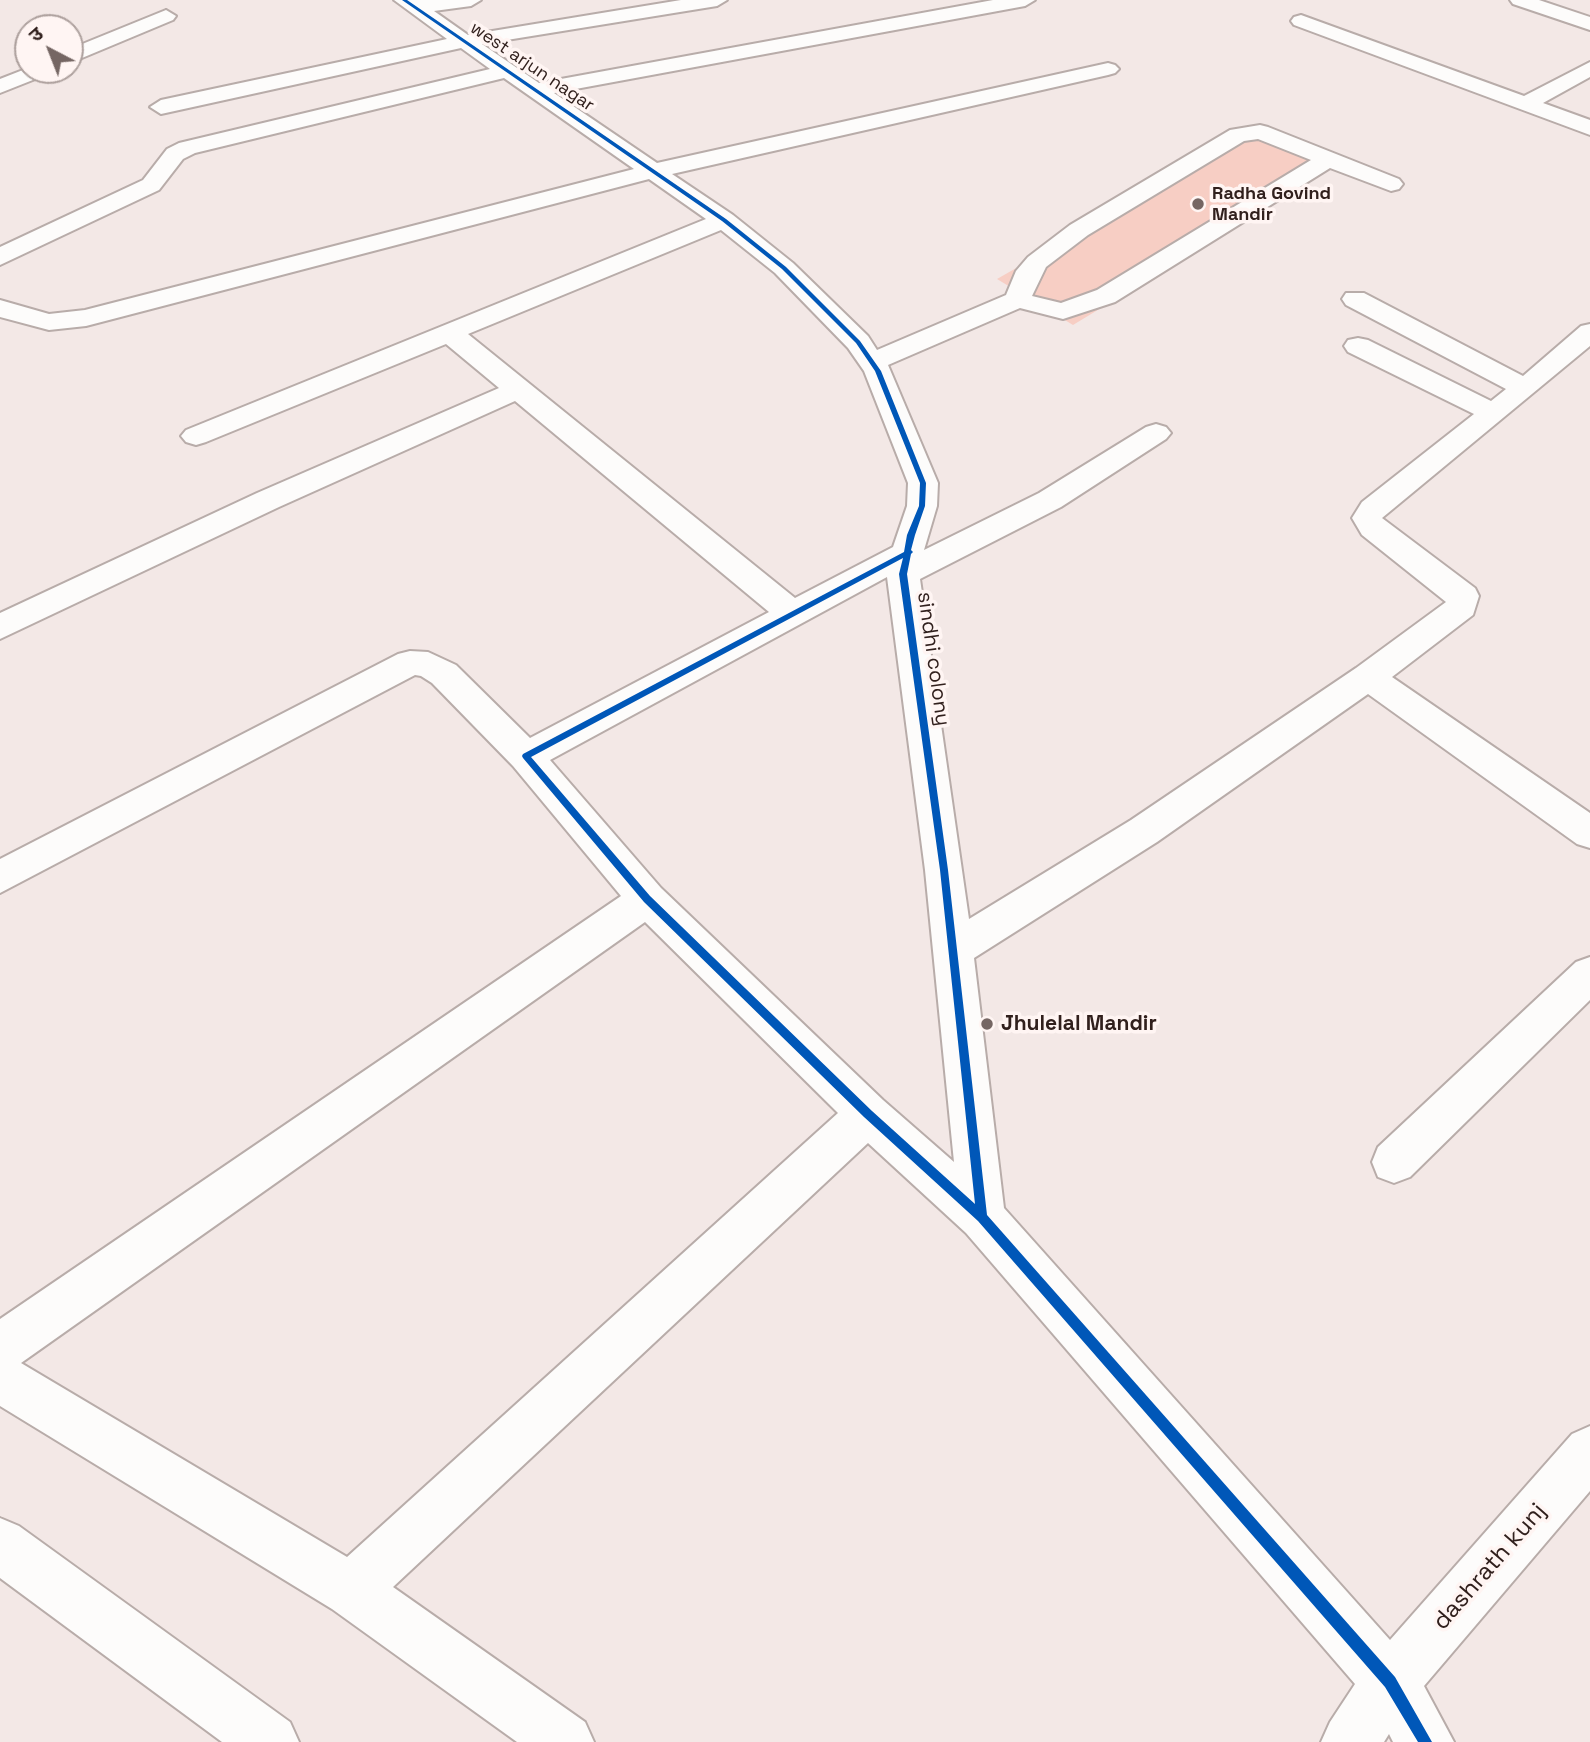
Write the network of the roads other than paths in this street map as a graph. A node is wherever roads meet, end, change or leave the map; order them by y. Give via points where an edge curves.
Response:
1 (471, 0) edge
2 (717, 0) edge
3 (1025, 0) edge
4 (1520, 0) edge
5 (410, 4) edge
6 (166, 16) dead end
7 (1301, 21) dead end
8 (1590, 24) edge
9 (466, 41) junction
10 (84, 51) edge
11 (1590, 68) edge
12 (1108, 69) dead end
13 (508, 71) junction
14 (537, 90) junction
15 (1526, 104) junction
16 (161, 107) dead end
17 (1590, 128) edge
18 (1329, 159) junction
19 (648, 166) junction
20 (1391, 184) dead end
21 (724, 220) junction
22 (0, 257) edge
23 (1355, 299) dead end
24 (1017, 300) junction
25 (0, 308) edge
26 (447, 332) junction
27 (1590, 332) edge
28 (1357, 345) dead end
29 (865, 352) junction
30 (1525, 388) junction
31 (519, 389) junction
32 (1493, 413) junction
33 (1156, 433) dead end
34 (196, 436) dead end
35 (906, 563) junction
36 (794, 614) junction
37 (0, 627) edge
38 (1368, 677) junction
39 (527, 757) junction
40 (1590, 832) edge
41 (0, 877) edge
42 (647, 899) junction
43 (953, 950) junction
44 (1590, 974) edge
45 (868, 1114) junction
46 (1394, 1162) dead end
47 (982, 1217) junction
48 (0, 1348) edge
49 (0, 1378) edge
50 (1590, 1452) edge
51 (0, 1545) edge
52 (351, 1590) junction
53 (1390, 1682) junction
54 (270, 1742) edge
55 (565, 1742) edge
56 (1350, 1742) edge
57 (1425, 1742) edge

1 - 5 street
2 - 9 street
3 - 14 street
4 - 8 street
5 - 9 street, west arjun nagar
6 - 10 street
7 - 15 street
9 - 13 street, west arjun nagar
9 - 16 street
11 - 15 street
12 - 19 street
13 - 14 street, west arjun nagar
13 - 22 street via 187,148 175,154 151,185
14 - 19 street, west arjun nagar
15 - 17 street
18 - 20 street
18 - 24 street via 1106,296 1063,311
18 - 24 street via 1260,132 1238,135 1079,230 1029,271
19 - 21 street, west arjun nagar
19 - 25 street via 86,318 49,322
21 - 26 street
21 - 29 street, sindhi colony via 784,268
23 - 30 street
24 - 29 street
26 - 31 street
26 - 34 street
27 - 30 street
28 - 32 street
29 - 35 street, sindhi colony via 878,371 923,483 922,506
30 - 32 street
31 - 36 street
31 - 37 street via 268,500
32 - 38 street via 1367,518 1373,528 1463,596 1461,607
33 - 35 street via 1050,500
35 - 36 street
35 - 43 street, sindhi colony
36 - 39 street
38 - 40 street
38 - 43 street via 1144,831
39 - 41 street via 444,674 428,664 410,663
39 - 42 street
42 - 45 street
42 - 48 street
43 - 47 street, sindhi colony
44 - 46 street
45 - 47 street
45 - 52 street
47 - 53 street
49 - 52 street
50 - 53 street, dashrath kunj
51 - 54 street
52 - 55 street
53 - 56 street, dashrath kunj
53 - 57 street

